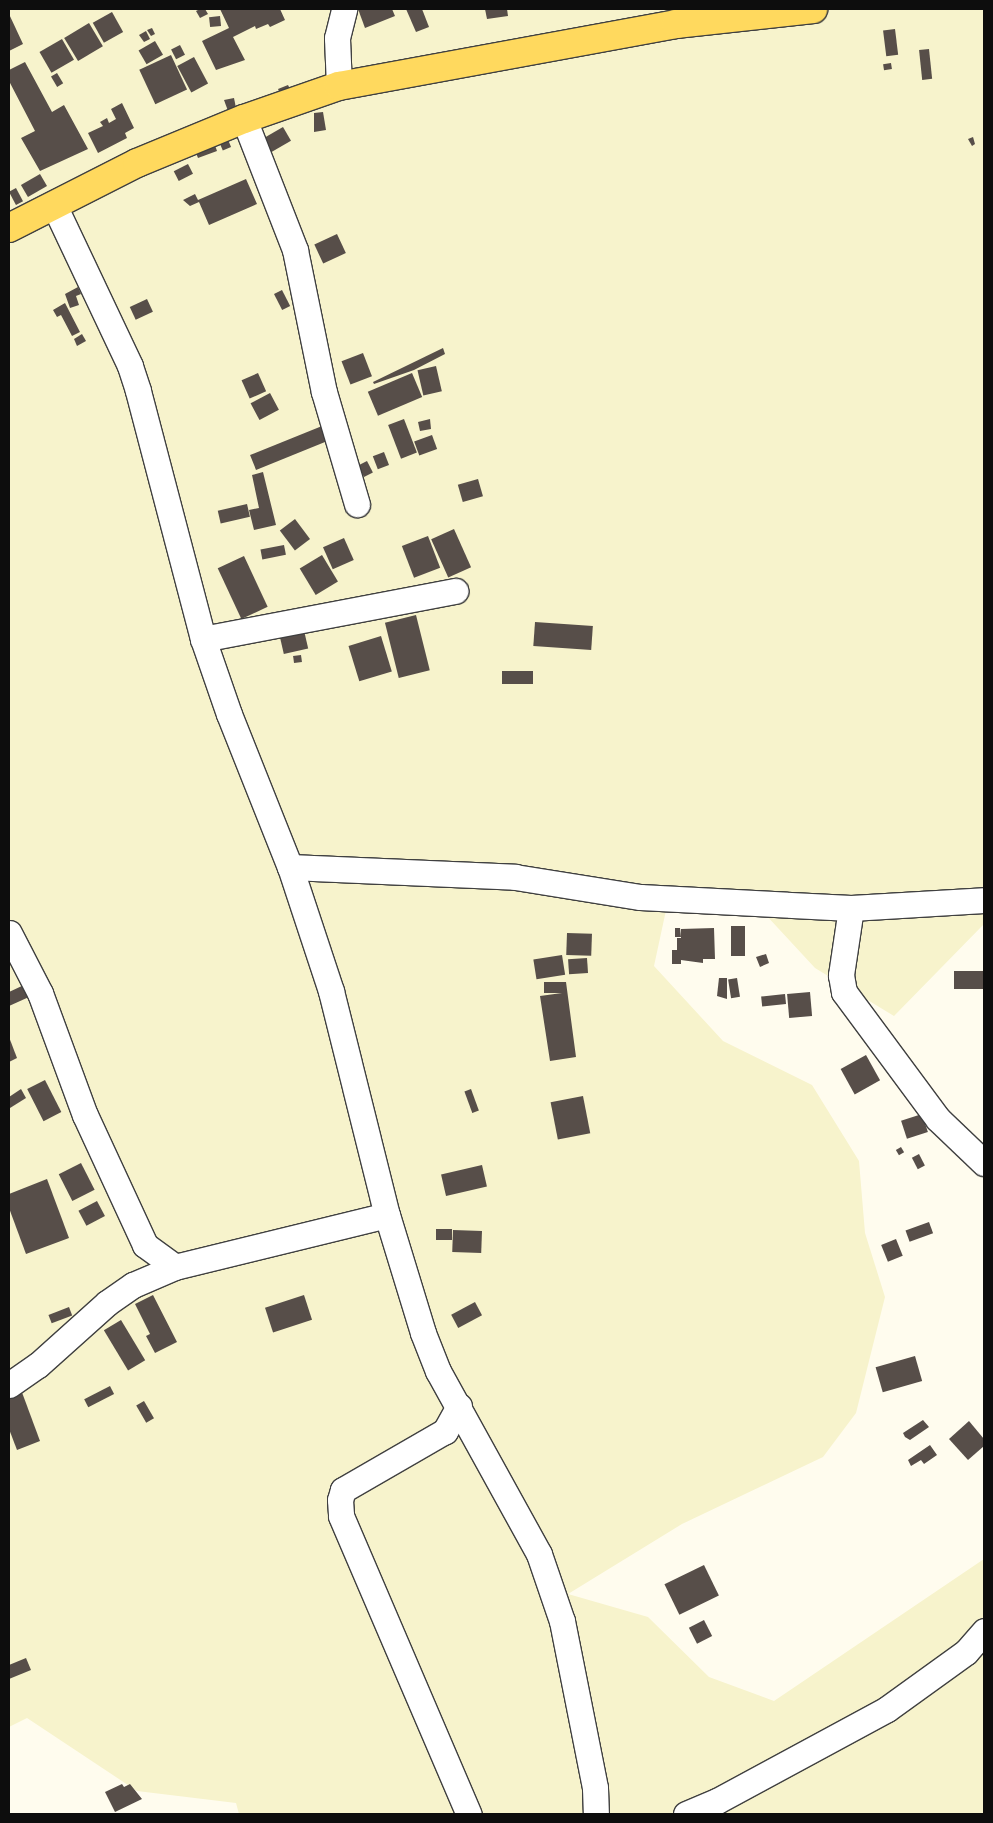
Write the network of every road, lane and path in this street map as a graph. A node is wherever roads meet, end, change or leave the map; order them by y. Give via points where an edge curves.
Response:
1 (344, 9) edge
2 (813, 9) edge
3 (340, 86) junction
4 (244, 118) junction
5 (54, 205) junction
6 (9, 228) edge
7 (357, 504) dead end
8 (455, 591) dead end
9 (204, 639) junction
10 (290, 867) junction
11 (984, 900) edge
12 (850, 908) junction
13 (9, 933) edge
14 (983, 1161) edge
15 (387, 1215) junction
16 (175, 1267) junction
17 (9, 1385) edge
18 (459, 1406) junction
19 (984, 1631) edge
20 (469, 1814) edge
21 (596, 1814) edge
22 (686, 1814) edge

1 - 3 street via 337,38
2 - 3 main road via 676,24
3 - 4 main road
4 - 5 main road via 136,163
4 - 7 street via 295,250 324,392
5 - 6 main road
5 - 9 street via 130,366
8 - 9 street
9 - 10 street via 229,714
10 - 12 street via 515,878 640,897
10 - 15 street via 331,991
11 - 12 street
12 - 14 street via 841,975 844,992 938,1119
13 - 16 street via 40,993 85,1115 145,1245
15 - 16 street
15 - 18 street via 423,1333 438,1371
16 - 17 street via 133,1285 107,1303 38,1365
18 - 20 street via 445,1431 343,1490 340,1500 341,1516
18 - 21 street via 539,1554 556,1604 594,1779
19 - 22 street via 966,1652 887,1709 717,1801

